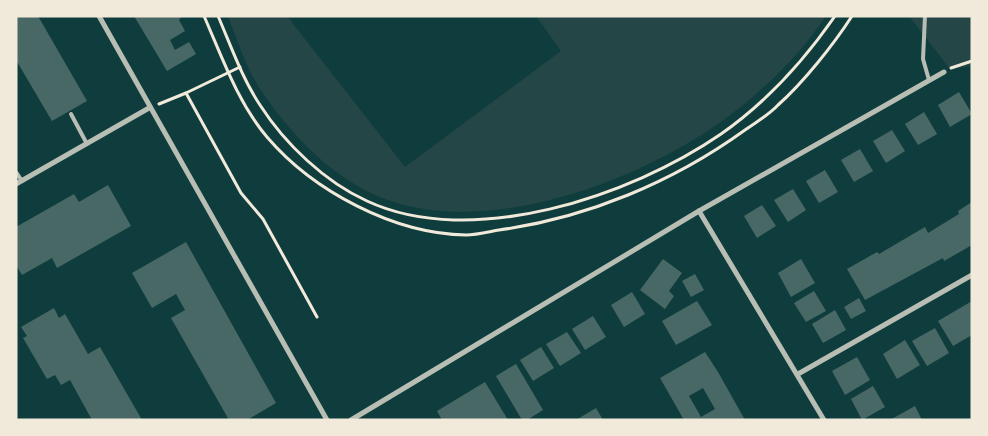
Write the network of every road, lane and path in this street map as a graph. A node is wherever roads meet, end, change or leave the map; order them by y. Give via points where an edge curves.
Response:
1 (99, 16) edge
2 (204, 16) edge
3 (218, 16) edge
4 (835, 16) edge
5 (852, 16) edge
6 (925, 16) edge
7 (972, 61) edge
8 (240, 67) junction
9 (229, 72) junction
10 (944, 72) joint
11 (929, 80) junction
12 (186, 93) junction
13 (149, 108) junction
14 (71, 114) dead end
15 (87, 144) junction
16 (16, 172) edge
17 (19, 182) edge
18 (698, 211) junction
19 (972, 275) edge
20 (317, 317) dead end
21 (798, 374) junction
22 (327, 420) edge
23 (351, 420) edge
24 (824, 420) edge

1 - 13 street
2 - 9 path
3 - 8 path
4 - 8 path via 810,52 779,85 720,134 645,177 606,193 502,218 435,220 400,213 367,201 338,184 293,146 259,104
5 - 9 path via 778,106 721,147 647,187 598,206 530,226 466,235 403,226 324,188 267,137 247,109
6 - 11 lane via 923,59
7 - 10 path
8 - 9 path
9 - 12 path
10 - 11 street
11 - 18 street
12 - 13 path
12 - 20 path via 241,192 263,220
13 - 15 street
13 - 22 street
14 - 15 lane
15 - 17 street
16 - 17 lane
18 - 21 street
18 - 23 street
19 - 21 street
21 - 24 street

